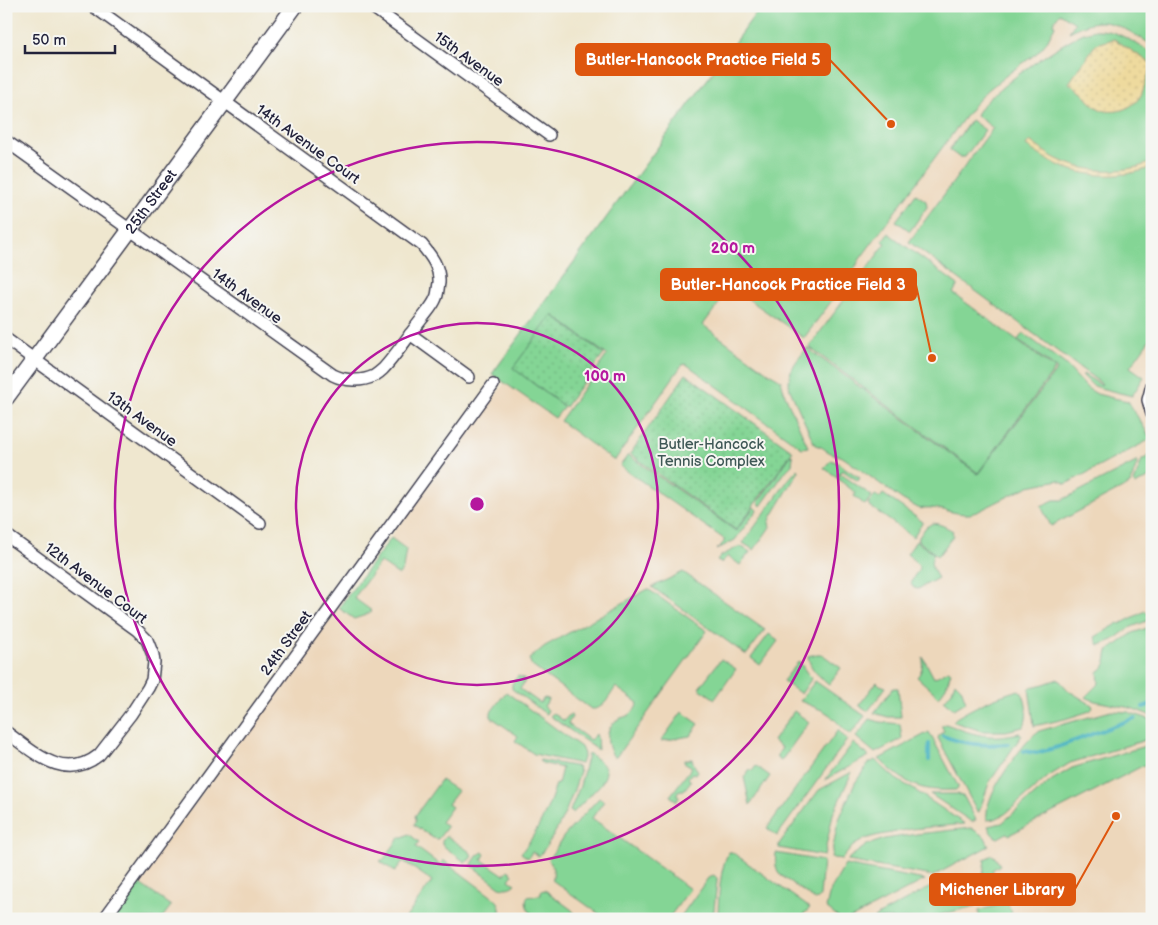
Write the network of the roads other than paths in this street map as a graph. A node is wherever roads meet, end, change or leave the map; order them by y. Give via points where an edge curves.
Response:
1 (93, 6) edge
2 (295, 6) edge
3 (371, 6) edge
4 (224, 102) junction
5 (549, 135) dead end
6 (6, 141) edge
7 (130, 230) junction
8 (410, 334) junction
9 (6, 338) edge
10 (35, 359) junction
11 (469, 377) dead end
12 (494, 385) dead end
13 (1152, 385) edge
14 (6, 398) edge
15 (1152, 414) edge
16 (260, 523) dead end
17 (6, 535) edge
18 (6, 732) edge
19 (104, 919) edge

1 - 4 street, 14th Avenue Court
2 - 4 street, 25th Street
3 - 5 street, 15th Avenue
4 - 7 street, 25th Street
4 - 8 street, 14th Avenue Court via 422,245 432,257 439,276 436,298
6 - 7 street, 14th Avenue
7 - 8 street, 14th Avenue via 339,378 359,380 374,376
7 - 10 street, 25th Street
8 - 11 street
9 - 10 street, 13th Avenue
10 - 14 street, 25th Street
10 - 16 street, 13th Avenue
12 - 19 street, 24th Street
13 - 15 street via 1148,400
17 - 18 street, 12th Avenue Court via 137,630 147,640 153,655 153,676 148,688 94,759 68,767 55,764

